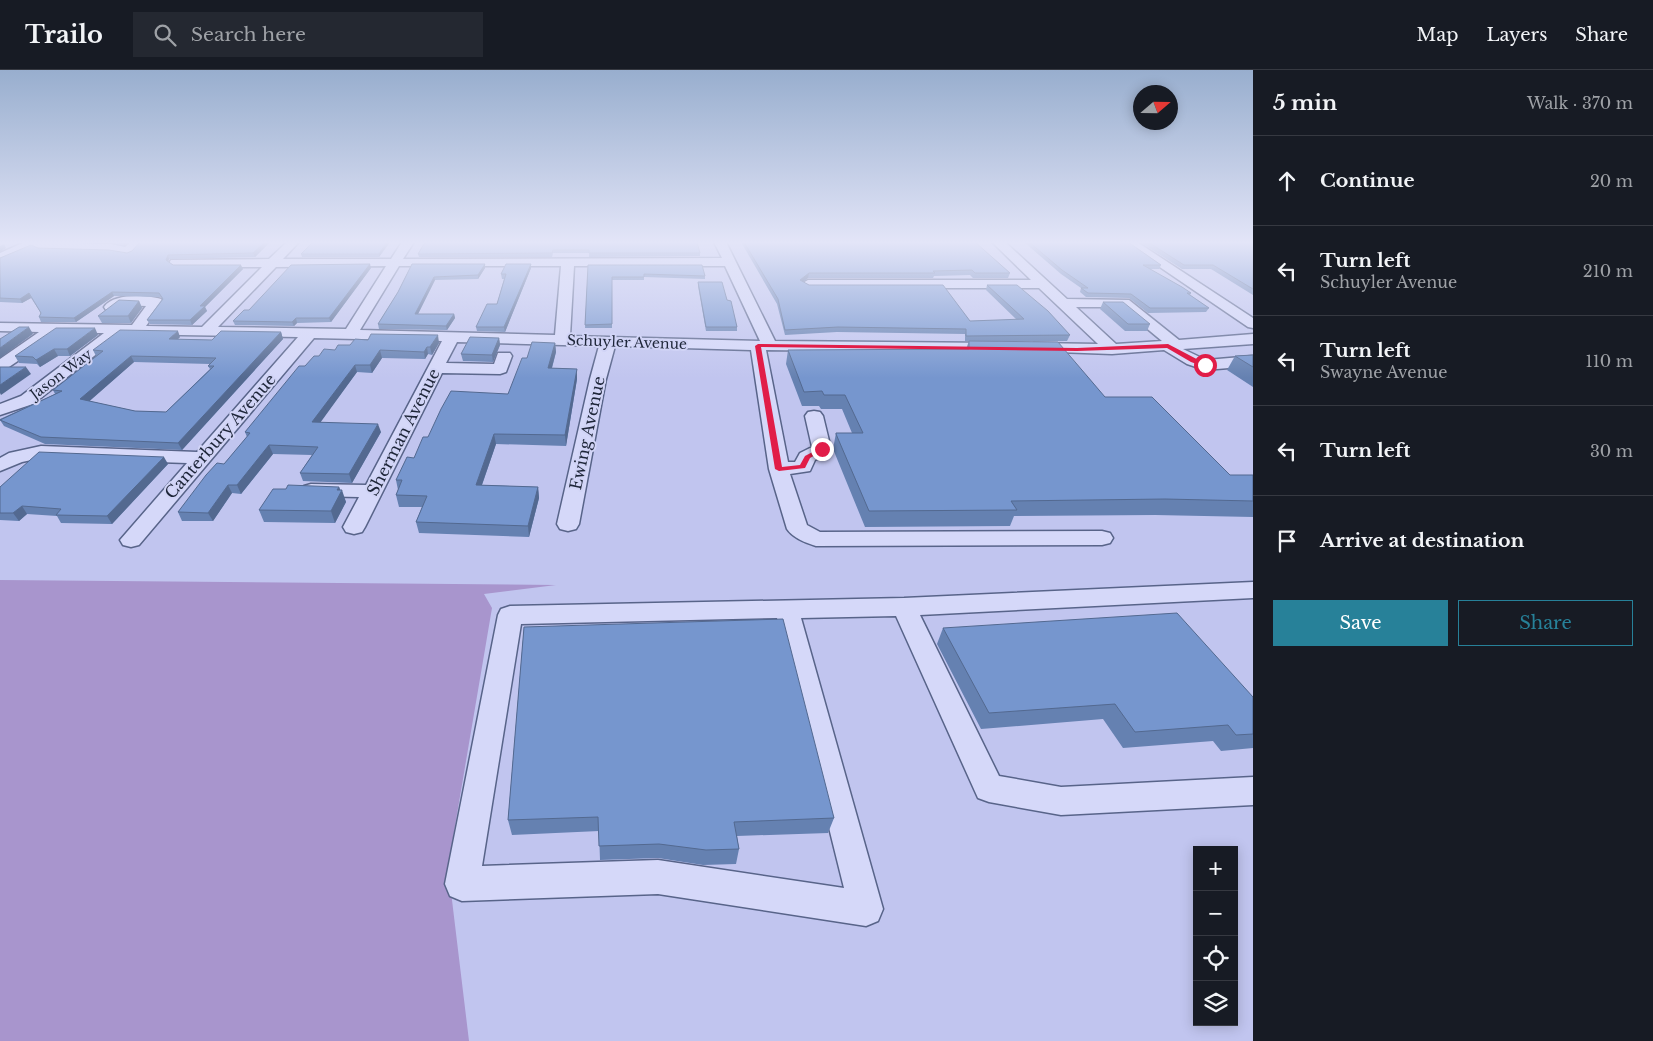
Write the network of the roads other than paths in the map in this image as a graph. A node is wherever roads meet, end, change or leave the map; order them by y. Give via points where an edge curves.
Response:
1 (248, 287) edge
2 (380, 287) edge
3 (566, 287) edge
4 (740, 287) edge
5 (1046, 287) edge
6 (1198, 287) edge
7 (1063, 303) junction
8 (1253, 324) edge
9 (1, 328) edge
10 (54, 329) junction
11 (80, 330) junction
12 (118, 330) junction
13 (135, 331) junction
14 (205, 332) junction
15 (310, 333) junction
16 (350, 334) junction
17 (452, 337) junction
18 (1253, 339) edge
19 (562, 340) junction
20 (608, 342) junction
21 (764, 346) junction
22 (1172, 346) junction
23 (1112, 349) junction
24 (504, 356) dead end
25 (1253, 361) edge
26 (0, 367) edge
27 (436, 368) junction
28 (23, 369) edge
29 (0, 410) edge
30 (814, 416) dead end
31 (202, 458) junction
32 (0, 466) edge
33 (779, 469) junction
34 (291, 489) edge
35 (372, 491) junction
36 (568, 524) dead end
37 (354, 527) dead end
38 (1102, 538) dead end
39 (131, 540) dead end
40 (1253, 590) edge
41 (904, 607) junction
42 (787, 611) junction
43 (1253, 791) edge

1 - 14 street
2 - 16 street
3 - 19 street
4 - 21 street
5 - 7 street
6 - 8 street
7 - 22 street via 1124,303
7 - 23 street
9 - 10 street, Schuyler Avenue
10 - 11 street, Schuyler Avenue
10 - 26 street
11 - 12 street, Schuyler Avenue
11 - 13 street via 119,301 156,302
12 - 13 street, Schuyler Avenue
12 - 29 street, Jason Way via 27,400
13 - 14 street, Schuyler Avenue
14 - 15 street, Schuyler Avenue
15 - 16 street, Schuyler Avenue
15 - 31 street, Canterbury Avenue
16 - 17 street, Schuyler Avenue
17 - 19 street, Schuyler Avenue
17 - 27 street, Sherman Avenue
18 - 22 street, Schuyler Avenue
19 - 20 street, Schuyler Avenue
20 - 21 street, Schuyler Avenue
20 - 36 street, Ewing Avenue
21 - 23 street, Schuyler Avenue
21 - 33 street
22 - 23 street, Schuyler Avenue
22 - 25 street via 1193,361 1205,365
24 - 27 street via 500,369
26 - 28 street
27 - 35 street, Sherman Avenue
30 - 33 street via 822,449 807,457 803,467
31 - 32 street via 41,452 25,454
31 - 39 street, Canterbury Avenue
33 - 38 street via 798,529 816,539
34 - 35 street
35 - 37 street, Sherman Avenue
40 - 41 street
41 - 42 street
41 - 43 street via 990,788 1061,801
42 - 42 street via 510,616 462,884 658,877 866,909

